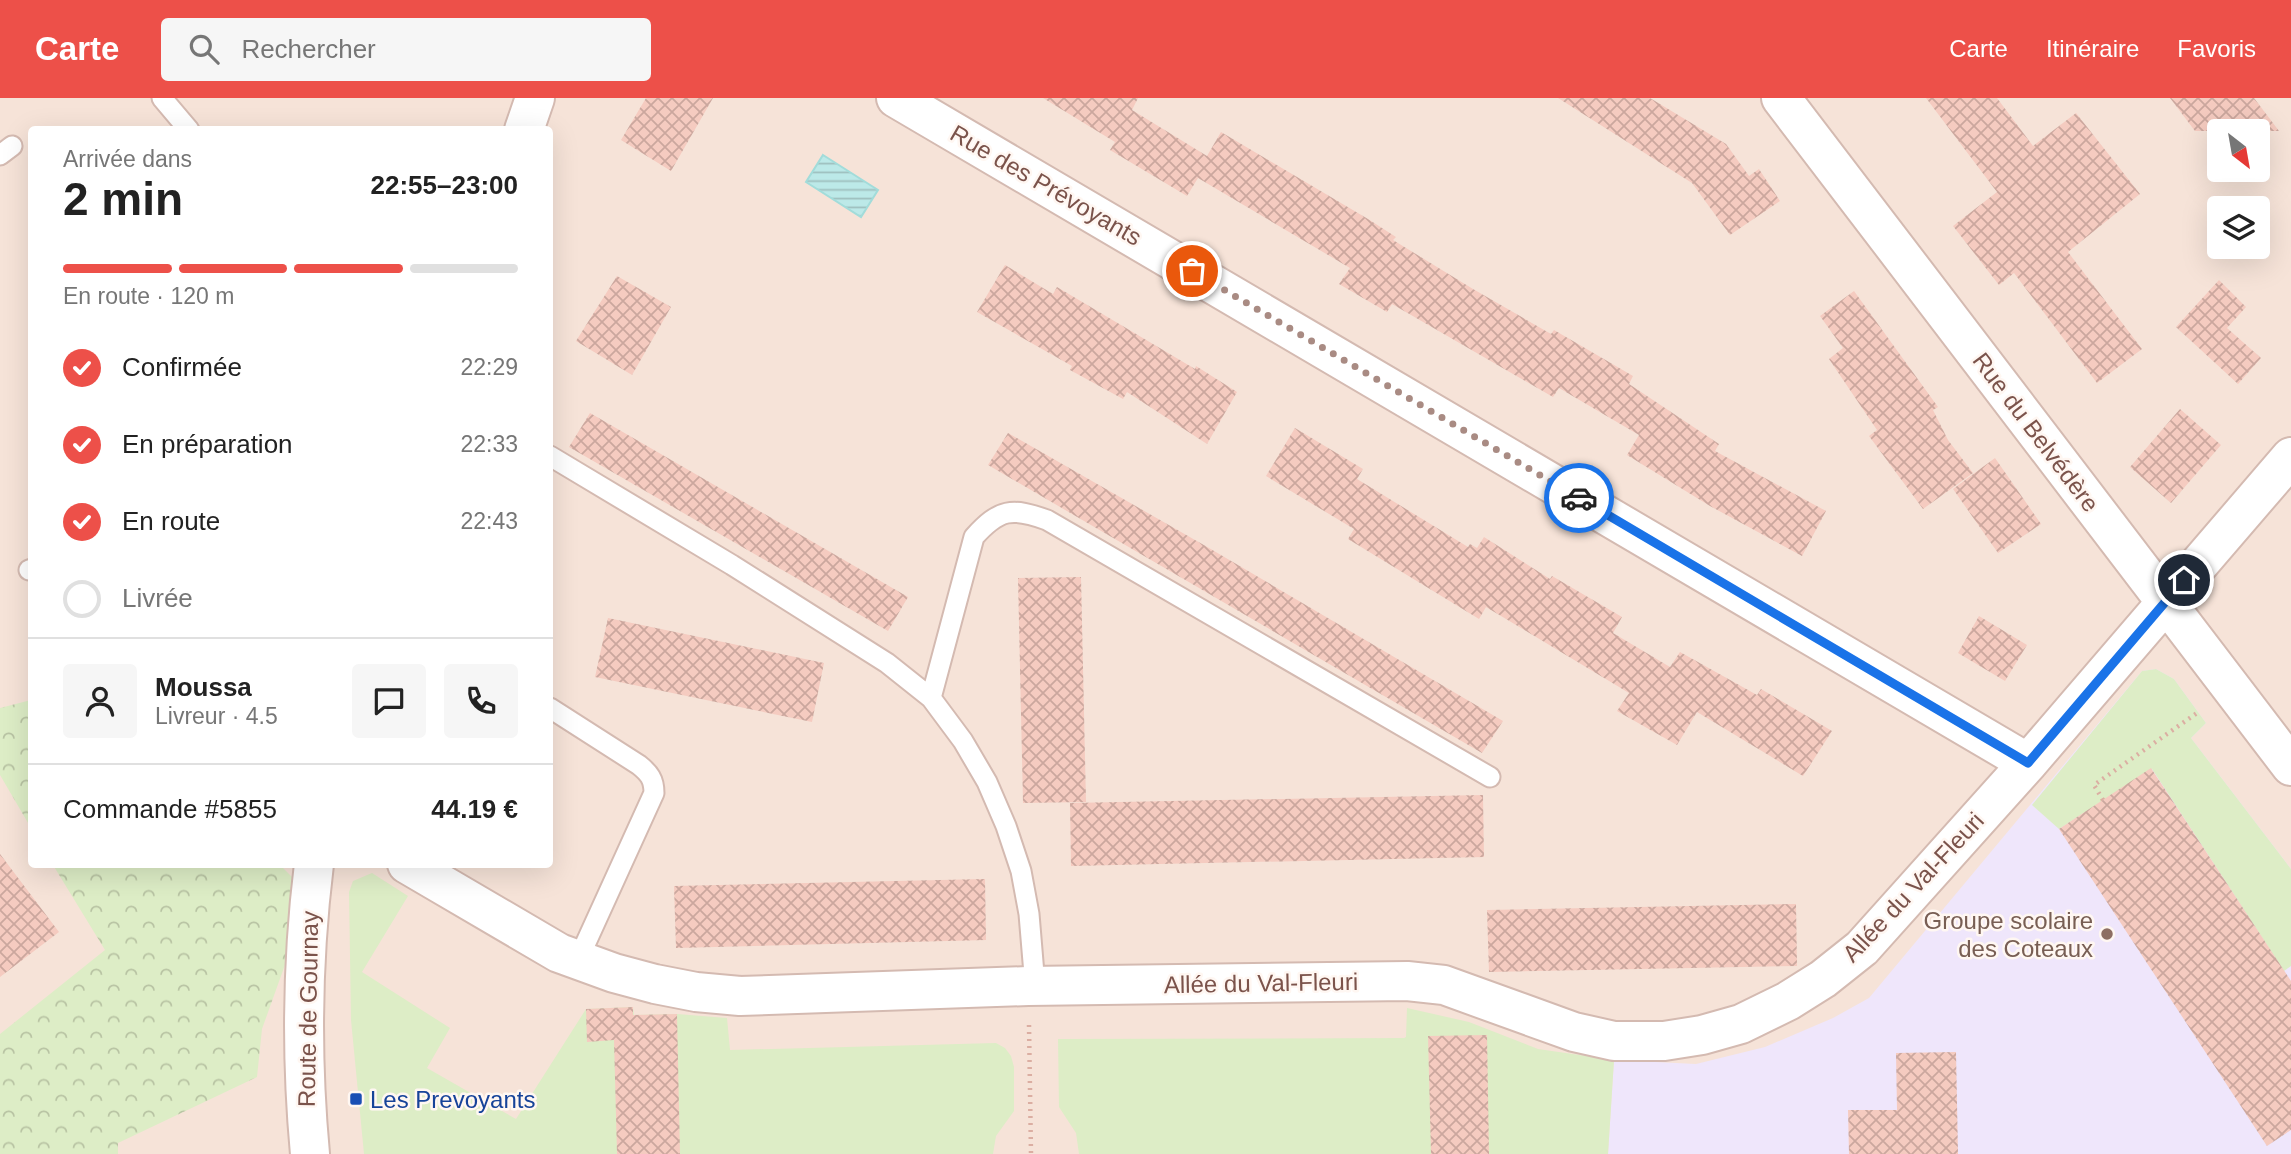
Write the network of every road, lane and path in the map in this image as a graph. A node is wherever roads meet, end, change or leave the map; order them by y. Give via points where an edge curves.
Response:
1 (162, 98) edge
2 (535, 98) edge
3 (896, 98) edge
4 (1781, 98) edge
5 (186, 126) edge
6 (525, 126) edge
7 (2291, 457) edge
8 (553, 458) edge
9 (2166, 601) junction
10 (2233, 690) junction
11 (932, 698) junction
12 (553, 710) edge
13 (2028, 763) junction
14 (2291, 766) edge
15 (1490, 777) dead end
16 (2103, 800) dead end
17 (314, 868) edge
18 (414, 868) edge
19 (578, 960) junction
20 (1031, 986) junction
21 (310, 1154) edge
22 (1031, 1154) edge

1 - 5 lane
2 - 6 street
3 - 13 street, Rue des Prévoyants
4 - 9 street, Rue du Belvédère
7 - 9 street, Allée du Val-Fleuri
8 - 11 lane via 854,642
9 - 10 street, Rue du Belvédère
9 - 13 street, Allée du Val-Fleuri
10 - 14 street, Rue du Belvédère
10 - 16 path via 2094,785
11 - 15 lane via 974,537 1005,511 1027,513 1047,520
11 - 20 lane via 988,782 1006,826 1029,914
12 - 19 lane via 639,765 654,783 654,793
13 - 20 street, Allée du Val-Fleuri via 1862,948 1787,1001 1741,1024 1702,1035 1614,1041 1574,1032 1444,985 1407,981
17 - 21 street, Route de Gournay via 304,988 304,1086
18 - 19 street, Allée du Val-Fleuri
19 - 20 street, Allée du Val-Fleuri via 655,984 740,996
20 - 22 path

